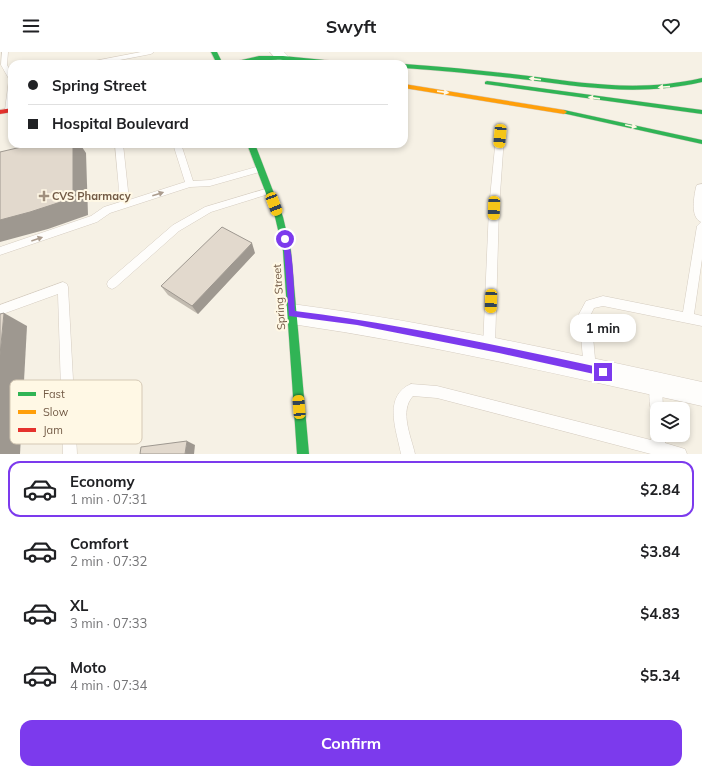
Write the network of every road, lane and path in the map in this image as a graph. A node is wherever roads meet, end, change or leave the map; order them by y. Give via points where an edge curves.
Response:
1 (5, 52) edge
2 (152, 52) edge
3 (279, 55) edge
4 (109, 60) edge
5 (248, 60) edge
6 (316, 60) edge
7 (408, 66) edge
8 (8, 72) edge
9 (408, 73) edge
10 (702, 80) edge
11 (408, 87) edge
12 (503, 100) junction
13 (702, 112) edge
14 (624, 115) dead end
15 (500, 136) dead end
16 (702, 142) edge
17 (119, 148) edge
18 (178, 148) edge
19 (252, 148) edge
20 (260, 169) junction
21 (190, 184) junction
22 (702, 187) edge
23 (269, 191) junction
24 (126, 204) junction
25 (702, 219) edge
26 (702, 226) edge
27 (0, 251) edge
28 (112, 284) dead end
29 (0, 310) edge
30 (292, 314) junction
31 (688, 318) junction
32 (702, 321) edge
33 (489, 347) junction
34 (590, 370) junction
35 (67, 380) edge
36 (656, 384) junction
37 (702, 394) edge
38 (657, 402) edge
39 (70, 444) edge
40 (658, 451) edge
41 (70, 454) edge
42 (303, 454) edge
43 (408, 454) edge
44 (680, 454) edge

1 - 8 lane via 4,65
2 - 4 lane
3 - 5 main road
3 - 6 main road
10 -> 7 main road via 688,85 614,88 472,71
13 -> 9 main road
11 -> 12 main road
12 - 14 main road
12 -> 16 main road
15 - 33 lane via 494,208
17 - 24 lane
18 - 21 lane
19 - 20 main road, Spring Street
20 - 21 lane via 210,183
20 - 23 main road, Spring Street
24 -> 21 lane
22 - 25 lane via 697,203
23 - 28 lane via 208,210 176,228
23 - 30 main road, Spring Street via 288,251
27 -> 24 lane via 94,219 107,210
26 - 31 lane
29 - 35 lane via 63,287
30 - 33 street via 357,322
30 - 42 main road, Spring Street
31 - 32 lane
31 - 34 lane via 603,301 590,304 586,314
33 - 34 street
34 - 36 street
36 - 37 street
36 - 38 lane
39 - 41 lane
40 - 43 lane via 437,392 411,390 402,399 399,412
40 - 44 lane

